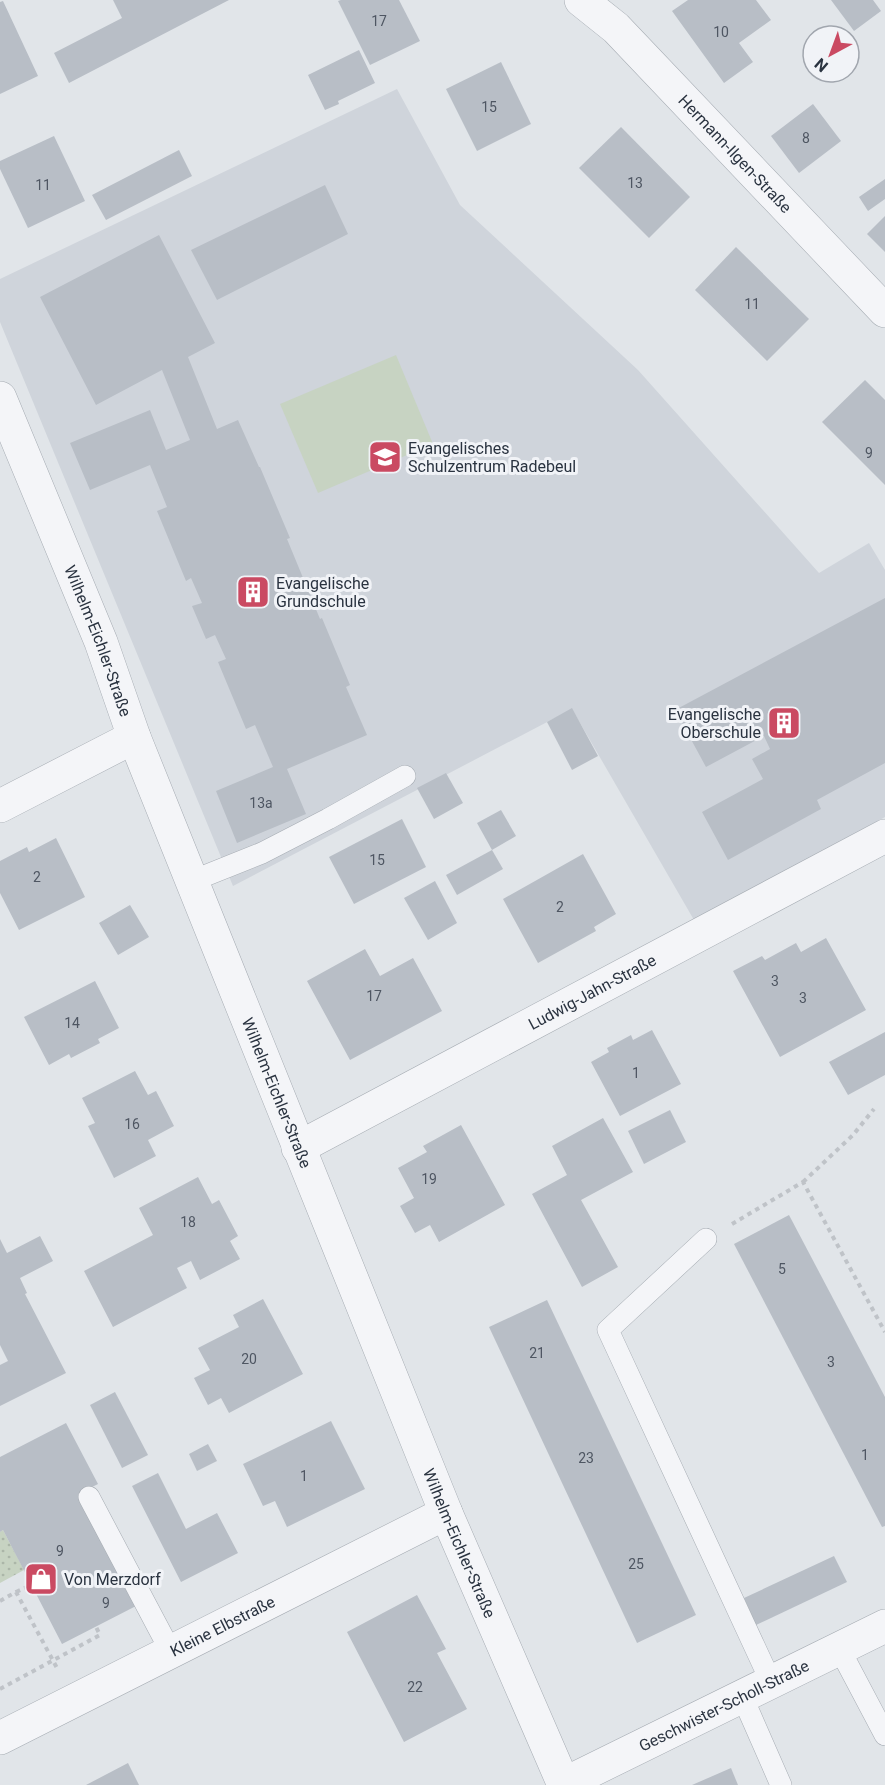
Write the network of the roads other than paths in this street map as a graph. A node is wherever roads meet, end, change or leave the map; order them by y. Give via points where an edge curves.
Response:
1 (581, 0) edge
2 (885, 311) edge
3 (0, 398) edge
4 (134, 737) junction
5 (405, 776) dead end
6 (0, 806) edge
7 (885, 836) edge
8 (192, 880) junction
9 (298, 1148) junction
10 (706, 1239) road end
11 (89, 1497) dead end
12 (446, 1513) junction
13 (885, 1626) edge
14 (839, 1648) junction
15 (171, 1652) junction
16 (771, 1682) junction
17 (742, 1696) junction
18 (885, 1735) edge
19 (0, 1738) edge
20 (564, 1784) edge
21 (781, 1785) edge

1 - 2 street, Hermann-Ilgen-Straße via 616,28
3 - 4 street, Wilhelm-Eichler-Straße via 101,642
4 - 6 street
4 - 8 street, Wilhelm-Eichler-Straße
5 - 8 lane via 262,853
7 - 9 street, Ludwig-Jahn-Straße
8 - 9 street, Wilhelm-Eichler-Straße
9 - 12 street, Wilhelm-Eichler-Straße
10 - 16 lane via 608,1330
11 - 15 lane
12 - 15 street, Kleine Elbstraße
12 - 20 street, Wilhelm-Eichler-Straße
13 - 14 street, Geschwister-Scholl-Straße
14 - 16 street, Geschwister-Scholl-Straße
14 - 18 lane
15 - 19 street, Kleine Elbstraße
16 - 17 street, Geschwister-Scholl-Straße
17 - 20 street, Geschwister-Scholl-Straße
17 - 21 lane

